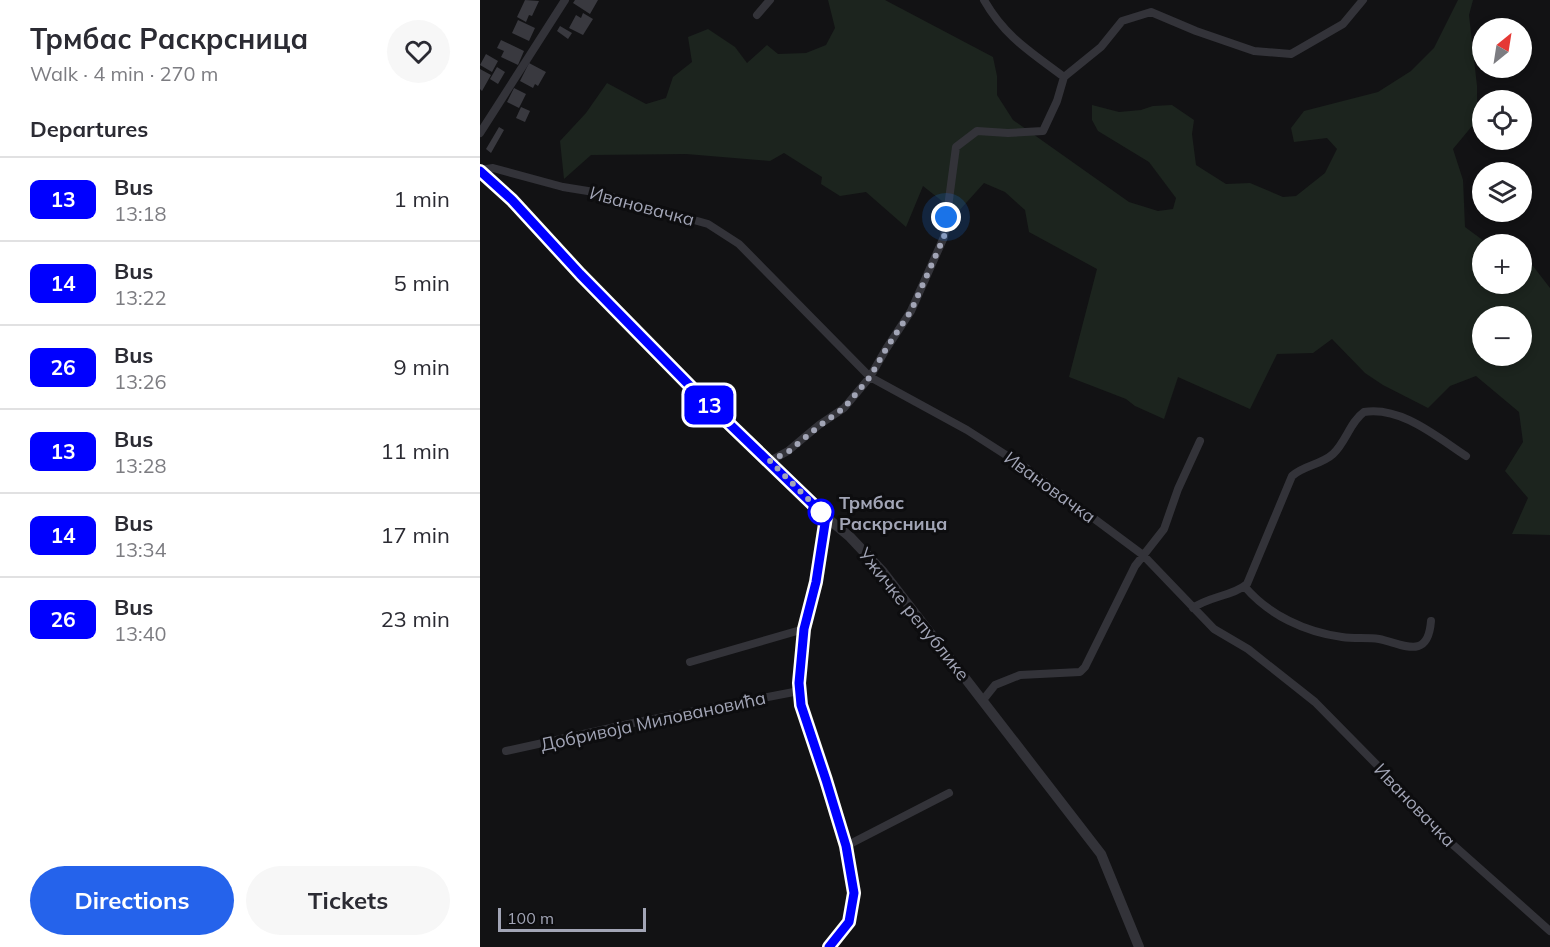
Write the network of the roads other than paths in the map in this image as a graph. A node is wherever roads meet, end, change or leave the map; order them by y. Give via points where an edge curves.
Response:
1 (565, 0) edge
2 (770, 0) edge
3 (984, 0) edge
4 (1364, 0) edge
5 (757, 15) dead end
6 (1064, 77) junction
7 (480, 133) edge
8 (480, 170) edge
9 (870, 377) junction
10 (1200, 441) dead end
11 (1466, 456) dead end
12 (770, 461) junction
13 (826, 517) junction
14 (1143, 555) junction
15 (1245, 587) junction
16 (1193, 608) junction
17 (1431, 621) dead end
18 (804, 629) junction
19 (690, 662) dead end
20 (799, 692) junction
21 (983, 700) junction
22 (506, 752) dead end
23 (949, 793) dead end
24 (846, 846) junction
25 (1550, 931) edge
26 (829, 947) edge
27 (1139, 947) edge

1 - 7 street
2 - 5 street
3 - 6 street via 1007,34
4 - 6 street via 1343,24 1291,54 1254,51 1151,12 1122,21 1101,47
6 - 9 street via 1043,131 976,131 956,147 944,237 911,311
8 - 9 street, Ивановачка via 493,168 708,224 739,244
8 - 12 street, Ужичке републике via 691,387
9 - 12 street via 844,408 788,452
9 - 14 street, Ивановачка via 967,430 1026,468
10 - 14 street via 1164,530
11 - 15 street via 1400,417 1386,412 1364,412 1333,454 1292,476
12 - 13 street, Ужичке републике
13 - 18 street
13 - 21 street, Ужичке републике via 875,563
14 - 16 street, Ивановачка
14 - 21 street via 1080,672 1020,675 995,685
15 - 16 street
15 - 17 street via 1290,622 1343,637 1380,639 1408,648 1418,646 1430,634
16 - 25 street, Ивановачка via 1214,629 1248,649 1315,702 1442,835
18 - 19 street
18 - 20 street
20 - 22 street, Добривоја Миловановића
20 - 24 street
21 - 27 street, Ужичке републике via 1101,854
23 - 24 street
24 - 26 street via 854,893 849,922

